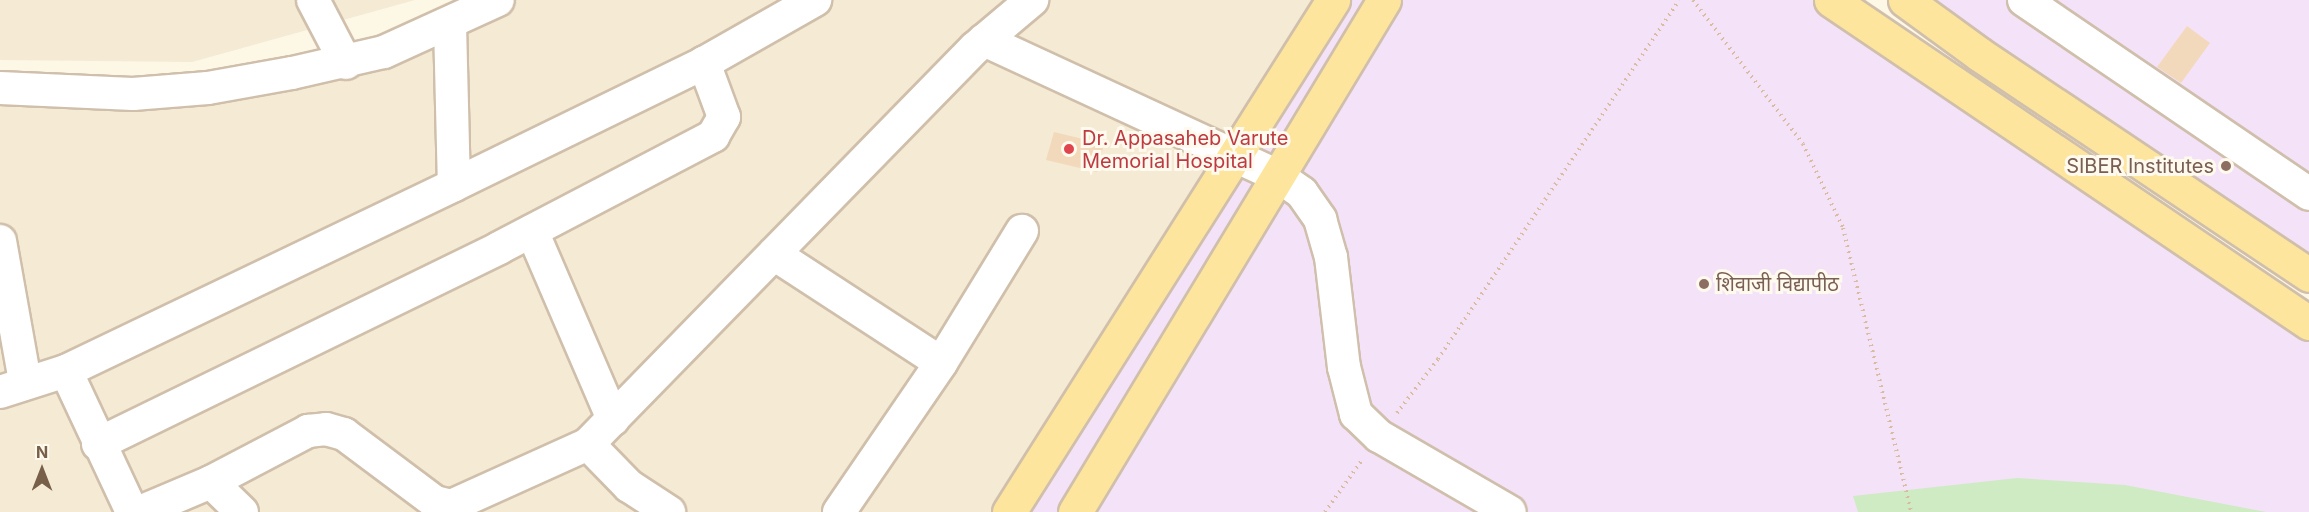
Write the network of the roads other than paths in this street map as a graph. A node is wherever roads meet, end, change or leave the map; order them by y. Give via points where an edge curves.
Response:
1 (313, 0) edge
2 (498, 0) edge
3 (815, 0) edge
4 (1032, 0) edge
5 (1333, 0) edge
6 (1384, 0) edge
7 (1831, 0) edge
8 (1905, 0) edge
9 (2024, 0) edge
10 (461, 13) edge
11 (984, 40) junction
12 (346, 63) junction
13 (704, 63) junction
14 (0, 88) edge
15 (1234, 159) junction
16 (1278, 176) junction
17 (454, 185) junction
18 (2309, 194) edge
19 (532, 231) junction
20 (1022, 231) dead end
21 (0, 241) edge
22 (774, 254) junction
23 (2309, 275) edge
24 (2309, 323) edge
25 (941, 363) junction
26 (66, 371) junction
27 (13, 387) edge
28 (613, 419) junction
29 (99, 444) junction
30 (588, 444) junction
31 (211, 482) junction
32 (132, 512) edge
33 (140, 512) edge
34 (242, 512) edge
35 (669, 512) edge
36 (839, 512) edge
37 (1010, 512) edge
38 (1075, 512) edge
39 (1510, 512) edge

1 - 12 street
2 - 10 street
3 - 13 street
4 - 11 street
5 - 15 main road
6 - 16 main road
7 - 24 main road
8 - 23 main road via 1978,54
9 - 18 street
10 - 12 street via 384,52
10 - 17 street
11 - 15 street
11 - 22 street
12 - 14 street via 208,88 144,93
13 - 17 street
13 - 19 street via 724,117 713,136
15 - 16 street
15 - 37 main road
16 - 38 main road
16 - 39 street via 1302,193 1320,219 1331,257 1344,367 1356,414 1379,436
17 - 26 street
19 - 28 street
19 - 29 street
20 - 25 street
21 - 27 street
22 - 25 street
22 - 28 street
25 - 36 street
26 - 27 street
26 - 29 street
28 - 30 street
29 - 32 street
30 - 31 street via 450,506 435,502 344,434 326,429 308,431
30 - 35 street via 629,486
31 - 33 street
31 - 34 street

